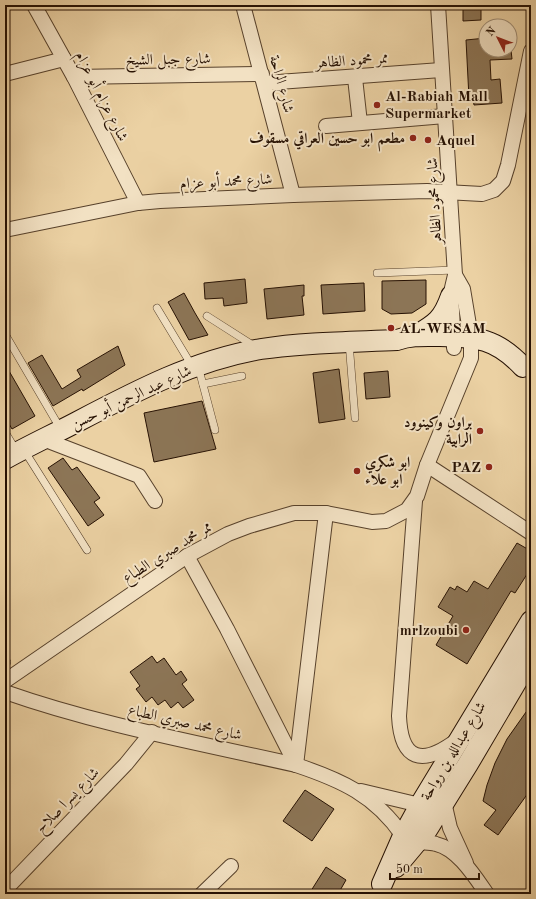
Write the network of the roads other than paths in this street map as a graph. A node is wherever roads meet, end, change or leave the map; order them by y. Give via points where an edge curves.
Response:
1 (34, 5) edge
2 (243, 5) edge
3 (438, 5) edge
4 (531, 51) edge
5 (64, 59) junction
6 (441, 70) junction
7 (5, 74) edge
8 (74, 77) junction
9 (263, 78) junction
10 (355, 78) junction
11 (445, 116) junction
12 (360, 123) junction
13 (326, 126) dead end
14 (451, 192) junction
15 (293, 195) junction
16 (138, 203) junction
17 (5, 230) edge
18 (376, 273) dead end
19 (455, 273) junction
20 (451, 296) junction
21 (157, 308) dead end
22 (206, 316) dead end
23 (5, 334) edge
24 (406, 338) junction
25 (349, 342) junction
26 (462, 343) junction
27 (259, 349) junction
28 (527, 369) edge
29 (198, 373) junction
30 (242, 376) dead end
31 (355, 418) dead end
32 (61, 430) junction
33 (216, 430) dead end
34 (5, 432) edge
35 (44, 439) junction
36 (12, 454) edge
37 (427, 465) junction
38 (155, 501) dead end
39 (415, 501) junction
40 (326, 513) junction
41 (531, 534) edge
42 (88, 550) dead end
43 (187, 556) junction
44 (531, 621) edge
45 (531, 657) edge
46 (5, 659) edge
47 (5, 667) edge
48 (5, 681) edge
49 (5, 692) edge
50 (152, 732) junction
51 (462, 738) junction
52 (296, 765) junction
53 (357, 790) junction
54 (444, 802) junction
55 (420, 805) junction
56 (410, 839) junction
57 (231, 866) dead end
58 (468, 869) junction
59 (20, 874) junction
60 (378, 889) edge
61 (5, 890) edge
62 (18, 894) edge
63 (202, 894) edge
64 (487, 894) edge

1 - 5 street, شارع عزام أبو عزام
2 - 9 street, شارع الراحة
3 - 6 street, شارع محمود الظاهر
4 - 14 street, شارع محمد أبو عزام via 503,181 494,190 482,194
5 - 7 street
5 - 8 street, شارع عزام أبو عزام
6 - 10 street, ممر محمود الظاهر
6 - 11 street, شارع محمود الظاهر
8 - 9 street, شارع جبل الشيخ
8 - 16 street, شارع عزام أبو عزام
9 - 10 street, ممر محمود الظاهر
9 - 15 street, شارع الراحة
10 - 12 street
11 - 12 street
11 - 14 street, شارع محمود الظاهر
12 - 13 street
14 - 15 street, شارع محمد أبو عزام
14 - 19 street, شارع محمود الظاهر
15 - 16 street, شارع محمد أبو عزام
16 - 17 street, شارع محمد أبو عزام
18 - 19 lane
19 - 20 street, شارع محمود الظاهر
19 - 26 street, شارع محمود الظاهر via 463,289
20 - 24 street via 445,312 438,321
20 - 26 street, شارع محمود الظاهر
21 - 29 lane
22 - 27 lane
23 - 32 lane
24 - 25 street, شارع عبد الرحمن أبو حسن
24 - 26 street, شارع عبد الرحمن أبو حسن via 408,346
25 - 27 street, شارع عبد الرحمن أبو حسن via 305,343
25 - 31 lane
26 - 28 street, شارع عبد الرحمن أبو حسن via 486,340 513,356
26 - 37 street via 471,358
27 - 29 street, شارع عبد الرحمن أبو حسن
29 - 30 lane
29 - 32 street, شارع عبد الرحمن أبو حسن via 132,393
29 - 33 lane
32 - 35 street, شارع عبد الرحمن أبو حسن
34 - 36 lane
35 - 36 street, شارع عبد الرحمن أبو حسن
35 - 38 street via 139,476
36 - 42 lane
37 - 39 street
37 - 41 street
39 - 40 street, ممر محمد صبري الطباع via 407,510 386,521 372,522
39 - 51 street via 399,716 402,740 414,755 425,756 445,749
40 - 43 street, ممر محمد صبري الطباع via 294,513 256,524 228,534
40 - 52 street
43 - 48 street, ممر محمد صبري الطباع
43 - 52 street
44 - 51 street, شارع عبدالله بن رواحة
45 - 54 street, شارع عبدالله بن رواحة
46 - 47 lane
49 - 50 street, شارع محمد صبري الطباع via 39,704
50 - 52 street, شارع محمد صبري الطباع
50 - 59 street, شارع يسرا صلاح via 126,764
51 - 55 street, شارع عبدالله بن رواحة
52 - 53 street, شارع محمد صبري الطباع
53 - 55 street, شارع محمد صبري الطباع
53 - 56 street, شارع محمد صبري الطباع via 384,812
54 - 56 street, شارع عبدالله بن رواحة via 427,830
54 - 58 street via 450,828
55 - 56 street, شارع عبدالله بن رواحة
56 - 58 street via 437,844 451,852
56 - 60 street, شارع عبدالله بن رواحة
57 - 63 street
58 - 64 street
59 - 61 street, شارع يسرا صلاح
59 - 62 street

